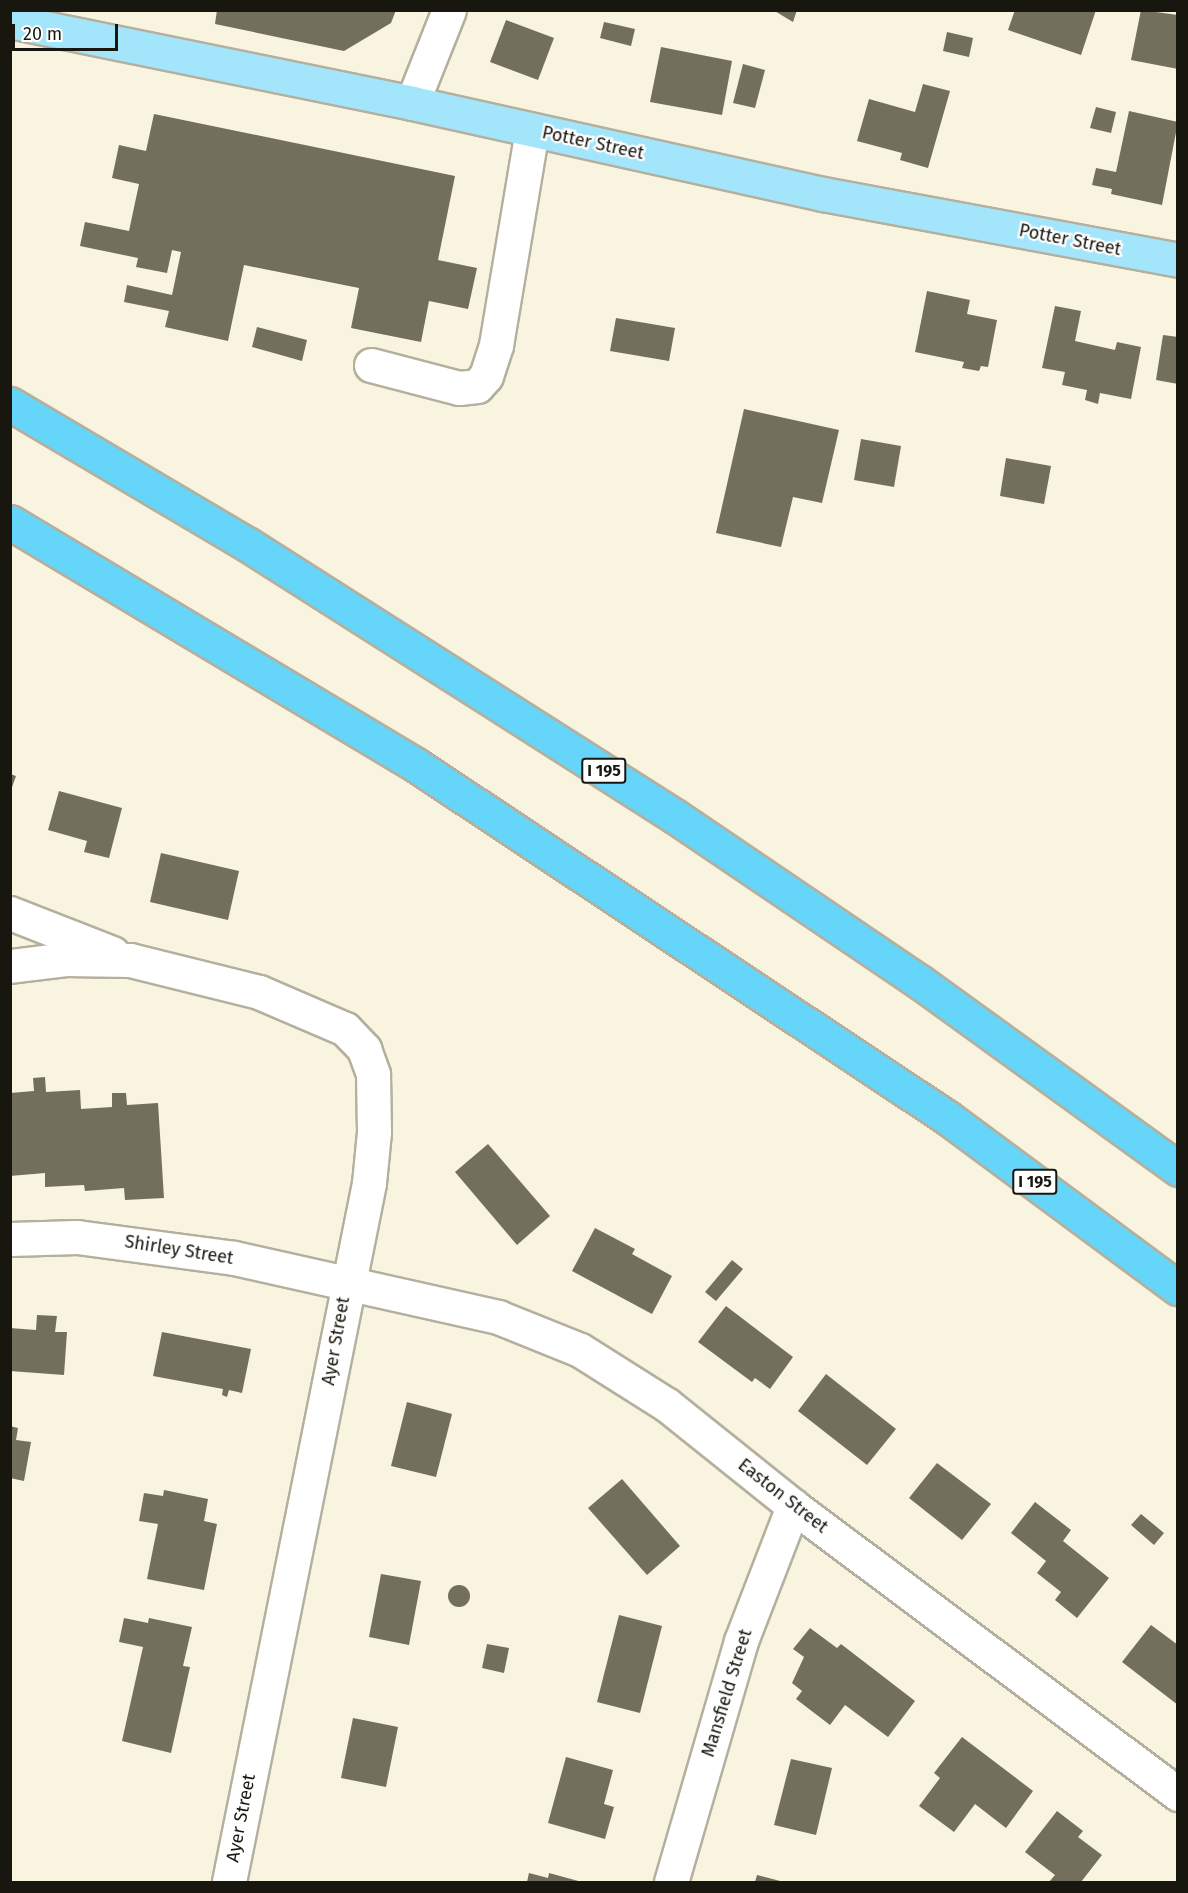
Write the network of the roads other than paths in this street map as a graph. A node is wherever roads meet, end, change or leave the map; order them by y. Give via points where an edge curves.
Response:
1 (449, 10) edge
2 (10, 21) edge
3 (412, 103) junction
4 (532, 129) junction
5 (1178, 260) edge
6 (371, 365) dead end
7 (10, 404) edge
8 (10, 522) edge
9 (10, 913) edge
10 (130, 960) junction
11 (10, 966) edge
12 (1178, 1169) edge
13 (10, 1239) edge
14 (346, 1281) junction
15 (1178, 1288) edge
16 (793, 1506) junction
17 (1178, 1794) edge
18 (229, 1882) edge
19 (671, 1882) edge

1 - 3 street
2 - 3 main road, Potter Street
3 - 4 main road, Potter Street
4 - 5 main road, Potter Street via 823,194
4 - 6 street via 496,345 486,376 477,386 459,388
7 - 12 highway, I 195 via 256,549 666,811 920,982
8 - 15 highway, I 195 via 417,765 948,1118
9 - 10 street
10 - 11 street via 66,959
10 - 14 street, Ayer Street via 197,974 289,1002 345,1029 364,1049 373,1074 374,1132 369,1182
13 - 14 street, Shirley Street via 77,1237 127,1242
14 - 16 street, Easton Street via 498,1317 580,1350 667,1405
14 - 18 street, Ayer Street
16 - 17 street, Easton Street
16 - 19 street, Mansfield Street via 741,1641

